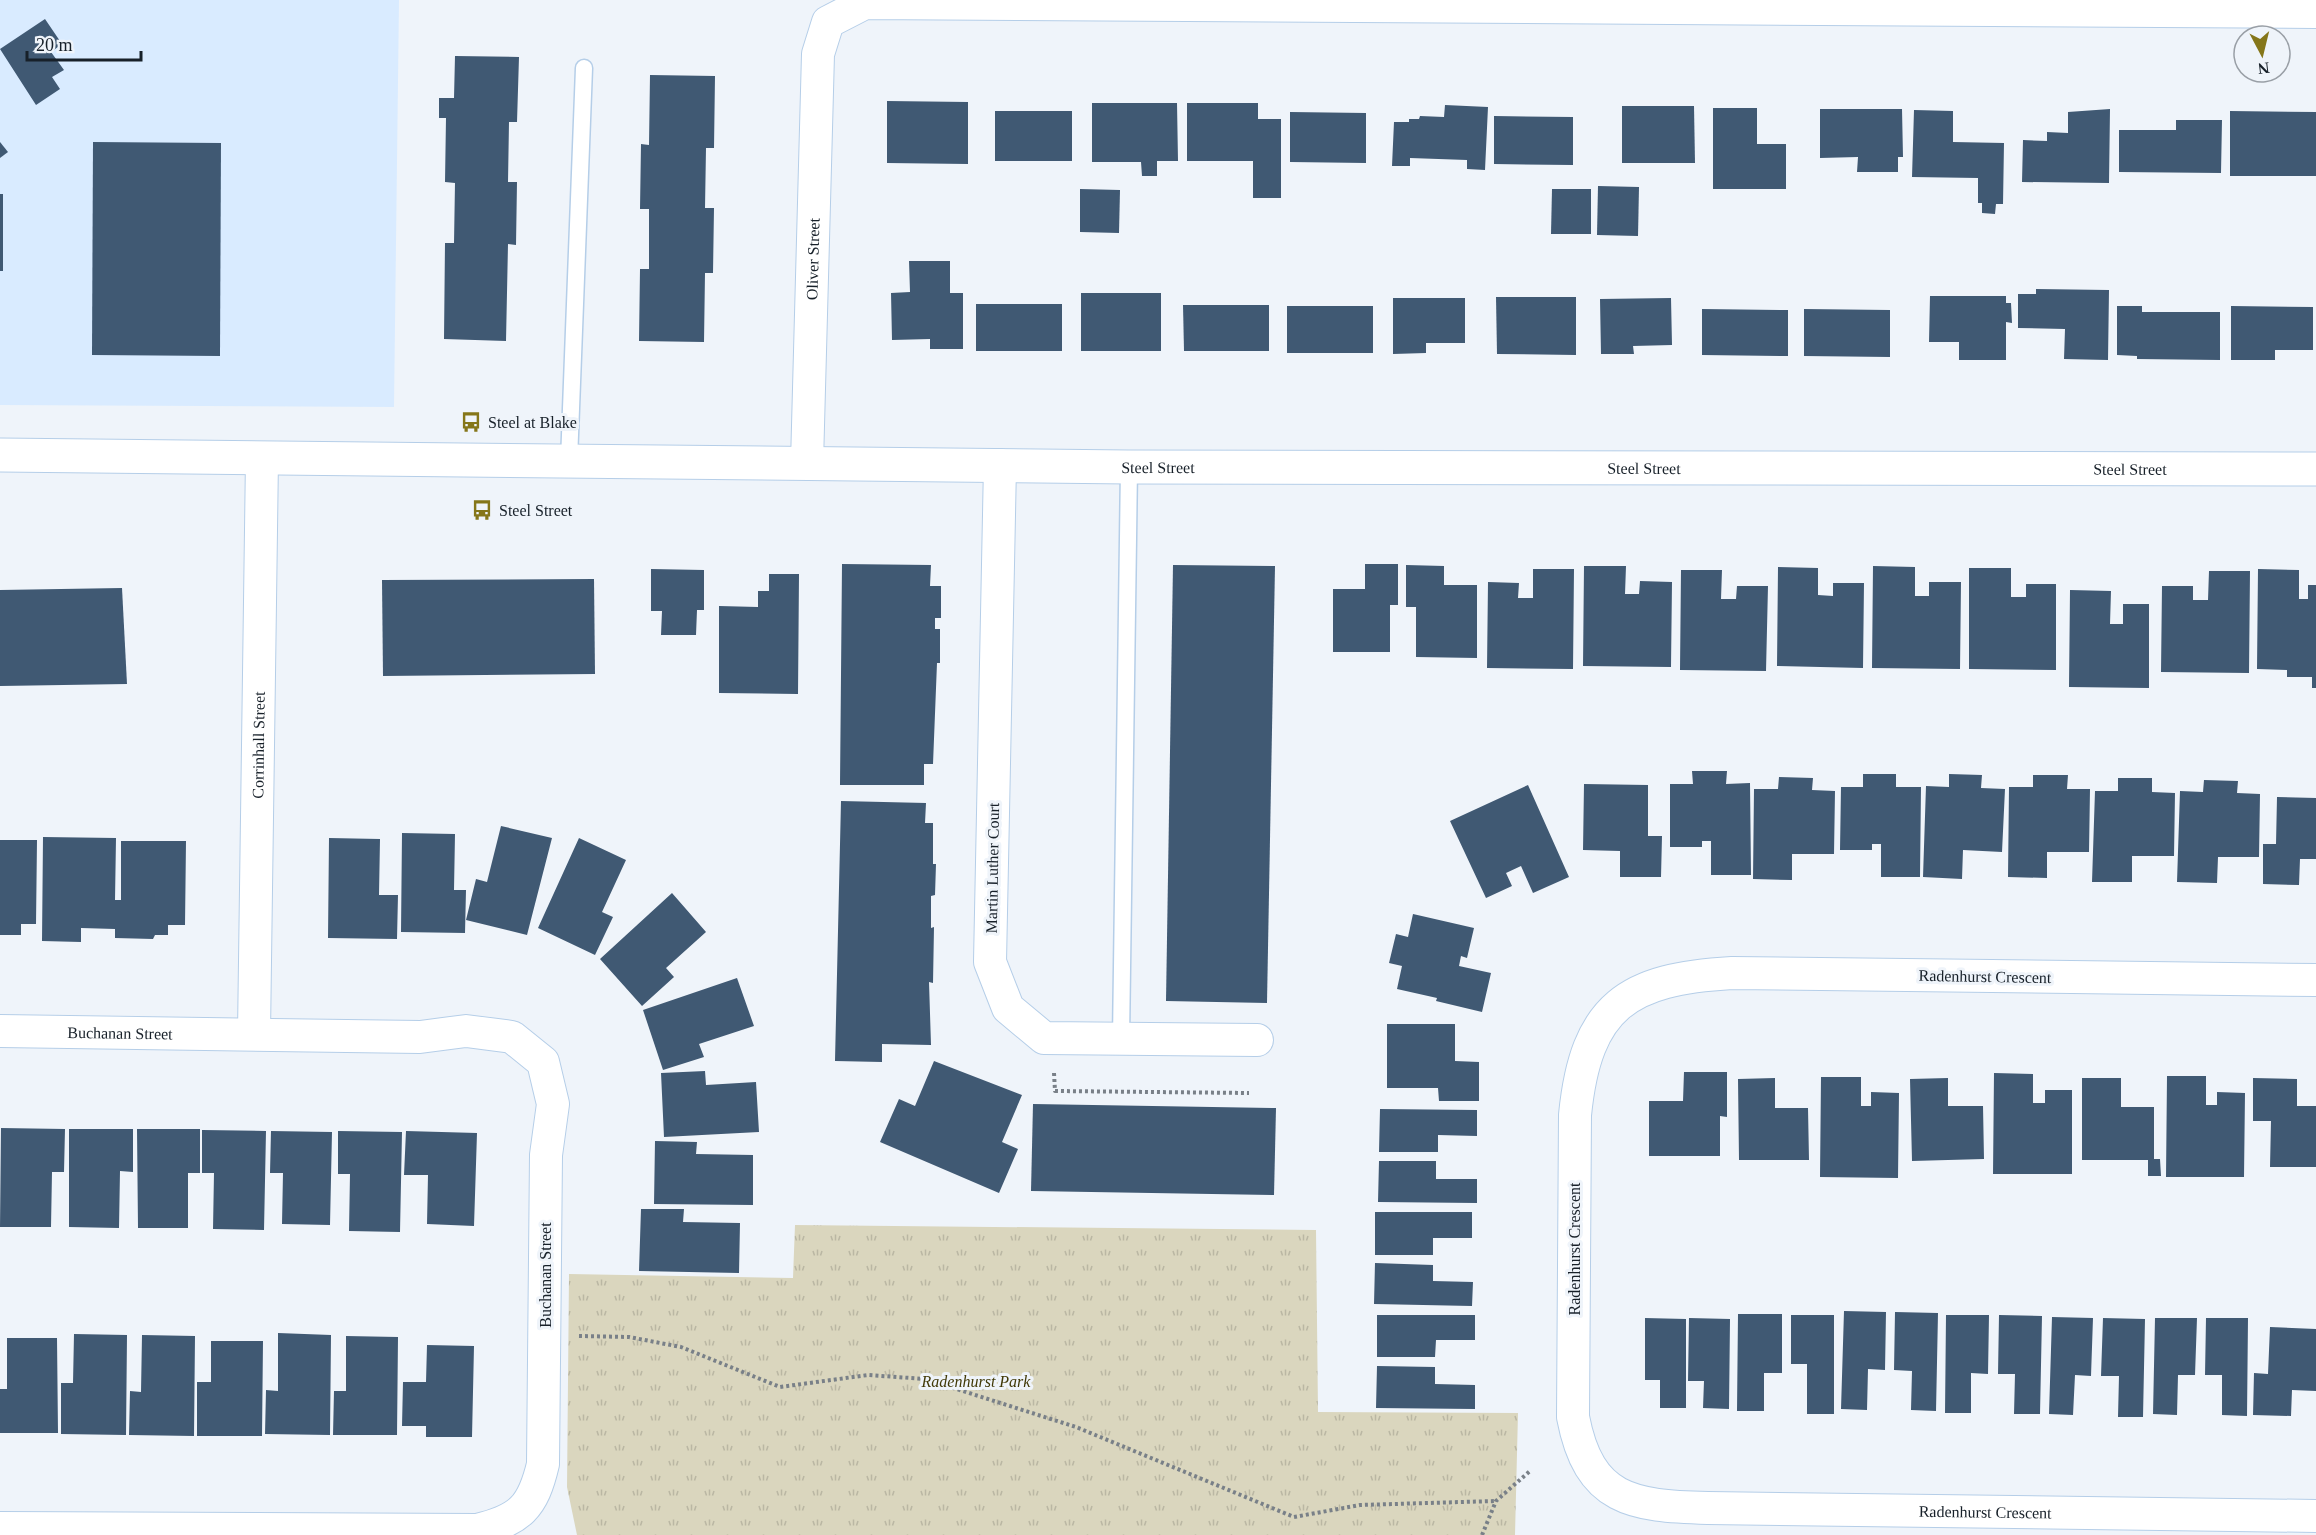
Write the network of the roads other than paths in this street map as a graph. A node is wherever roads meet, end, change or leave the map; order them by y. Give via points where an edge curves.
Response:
1 (2316, 12) edge
2 (584, 68) dead end
3 (0, 455) edge
4 (262, 458) junction
5 (569, 461) junction
6 (807, 463) junction
7 (1000, 465) junction
8 (1129, 467) junction
9 (2316, 469) edge
10 (2316, 980) edge
11 (0, 1031) edge
12 (254, 1033) junction
13 (1121, 1039) junction
14 (1257, 1040) dead end
15 (2316, 1516) edge
16 (17, 1530) edge

1 - 6 street, Oliver Street via 865,3 828,22 818,54
2 - 5 lane
3 - 4 street, Steel Street
4 - 5 street, Steel Street
4 - 12 street, Corrinhall Street
5 - 6 street, Steel Street
6 - 7 street, Steel Street
7 - 8 street, Steel Street
7 - 13 street, Martin Luther Court via 990,962 1008,1008 1044,1038
8 - 9 street, Steel Street
8 - 13 lane
10 - 15 street, Radenhurst Crescent via 1732,973 1689,976 1651,985 1623,1001 1601,1023 1578,1082 1573,1417 1578,1444 1590,1469 1611,1490 1640,1503 1708,1508
11 - 12 street, Buchanan Street
12 - 16 street, Buchanan Street via 420,1037 466,1030 512,1037 543,1062 553,1104 546,1155 543,1464 537,1491 524,1509 504,1524 477,1530
13 - 14 street, Martin Luther Court

